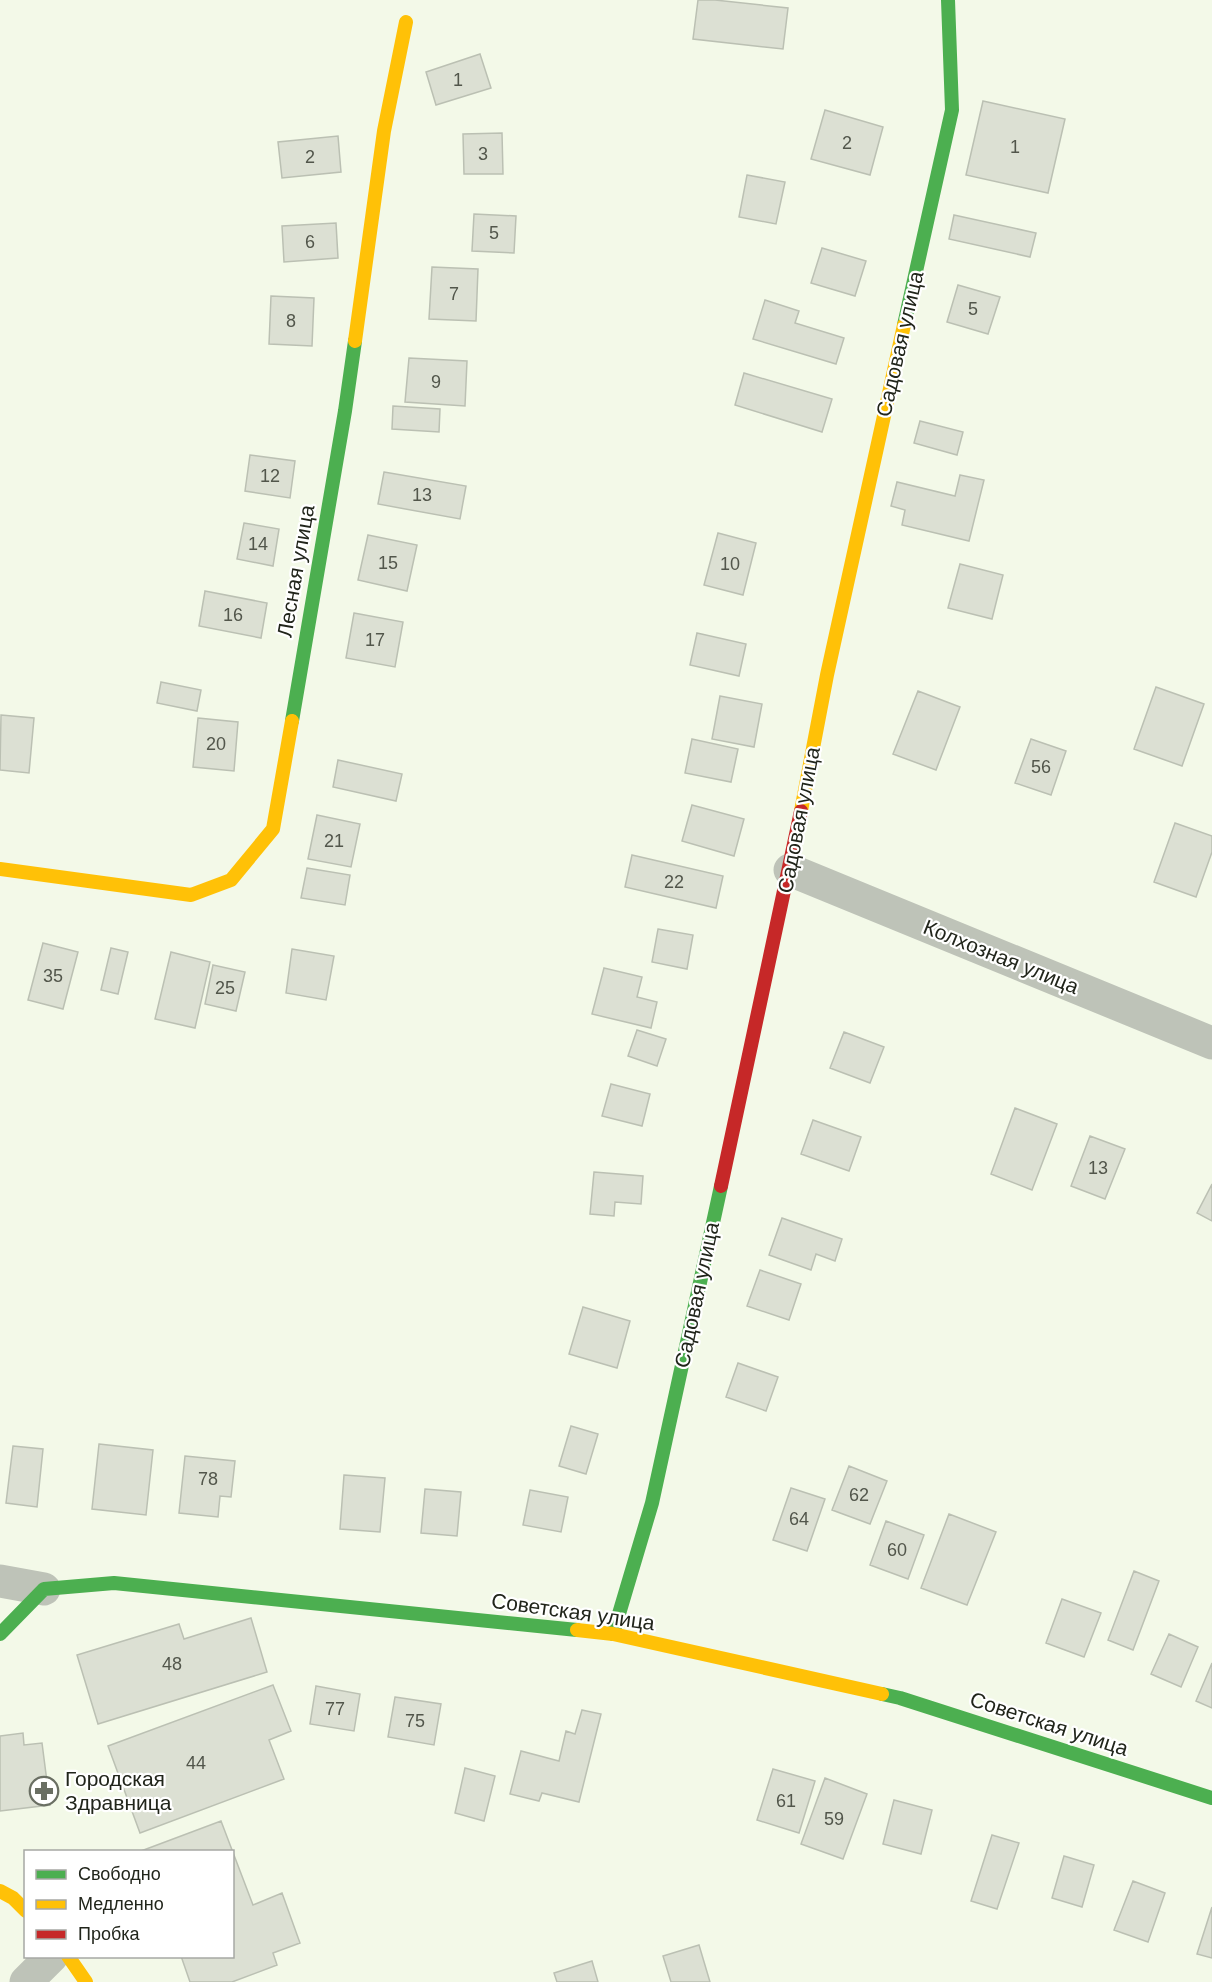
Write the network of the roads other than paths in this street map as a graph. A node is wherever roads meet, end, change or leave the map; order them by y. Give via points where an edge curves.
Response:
1 (948, 0) edge
2 (406, 22) dead end
3 (0, 869) edge
4 (790, 870) junction
5 (1212, 1043) edge
6 (0, 1581) edge
7 (44, 1589) junction
8 (0, 1634) edge
9 (613, 1634) junction
10 (1212, 1798) edge
11 (0, 1891) edge
12 (24, 1909) edge
13 (50, 1958) edge
14 (69, 1958) edge
15 (26, 1982) edge
16 (86, 1982) edge

1 - 4 street, Садовая улица via 952,110 827,675
2 - 3 street, Лесная улица via 384,131 345,411 273,829 231,880 191,895
4 - 5 street, Колхозная улица
4 - 9 street, Садовая улица via 652,1503
6 - 7 street
7 - 8 street
7 - 9 street, Советская улица via 114,1583
9 - 10 street, Советская улица via 900,1698
11 - 12 street
13 - 15 street
14 - 16 street

